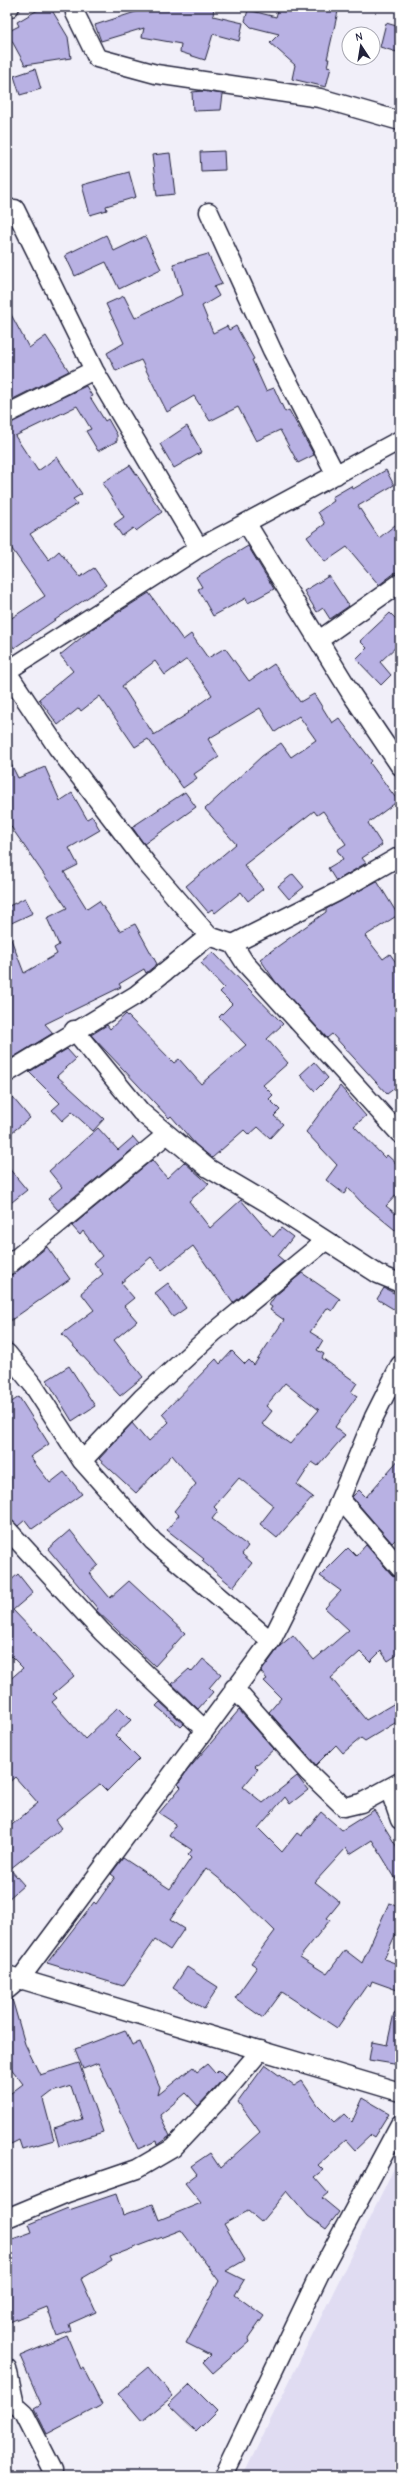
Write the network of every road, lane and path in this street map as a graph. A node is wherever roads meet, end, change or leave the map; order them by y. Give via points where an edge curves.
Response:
1 (10, 7) edge
2 (75, 7) edge
3 (7, 8) edge
4 (400, 121) edge
5 (15, 209) dead end
6 (209, 212) dead end
7 (94, 370) junction
8 (7, 414) edge
9 (400, 440) edge
10 (336, 475) junction
11 (247, 524) junction
12 (200, 548) junction
13 (400, 583) edge
14 (319, 640) junction
15 (7, 672) edge
16 (400, 766) edge
17 (400, 856) edge
18 (209, 936) junction
19 (233, 944) junction
20 (74, 1030) junction
21 (7, 1073) edge
22 (400, 1134) edge
23 (166, 1135) junction
24 (325, 1241) junction
25 (7, 1266) edge
26 (400, 1283) edge
27 (7, 1353) edge
28 (400, 1365) edge
29 (82, 1461) junction
30 (340, 1499) junction
31 (7, 1529) edge
32 (400, 1568) edge
33 (271, 1641) junction
34 (234, 1688) junction
35 (205, 1730) junction
36 (394, 1785) edge
37 (400, 1820) edge
38 (11, 1981) edge
39 (261, 2050) junction
40 (400, 2092) edge
41 (400, 2124) edge
42 (7, 2218) edge
43 (9, 2381) edge
44 (53, 2470) dead end
45 (223, 2476) edge

1 - 3 street
2 - 4 street via 75,13 97,58 156,74 320,98
5 - 7 street
6 - 10 street via 272,350
7 - 8 street
7 - 12 street
9 - 10 street
10 - 11 street
11 - 12 street
11 - 14 street
12 - 15 street
13 - 14 street
14 - 16 street
15 - 18 street via 58,747 132,845
17 - 19 street via 337,892
18 - 19 street
18 - 20 street via 136,995
19 - 22 street via 244,963
20 - 21 street
20 - 23 street via 141,1112
23 - 24 street via 208,1168
23 - 25 street
24 - 26 street via 378,1274
24 - 29 street via 213,1333 142,1398
27 - 29 street via 33,1385
28 - 30 street via 374,1417
29 - 33 street via 153,1541
30 - 32 street
30 - 33 street
31 - 35 street via 102,1632
33 - 34 street
34 - 35 street
34 - 36 street via 308,1772 344,1807 361,1803
35 - 38 street
36 - 37 street
38 - 39 street
39 - 40 street
39 - 42 street via 173,2148 136,2169 67,2193
41 - 45 street via 319,2275
43 - 44 street via 15,2405 24,2413

